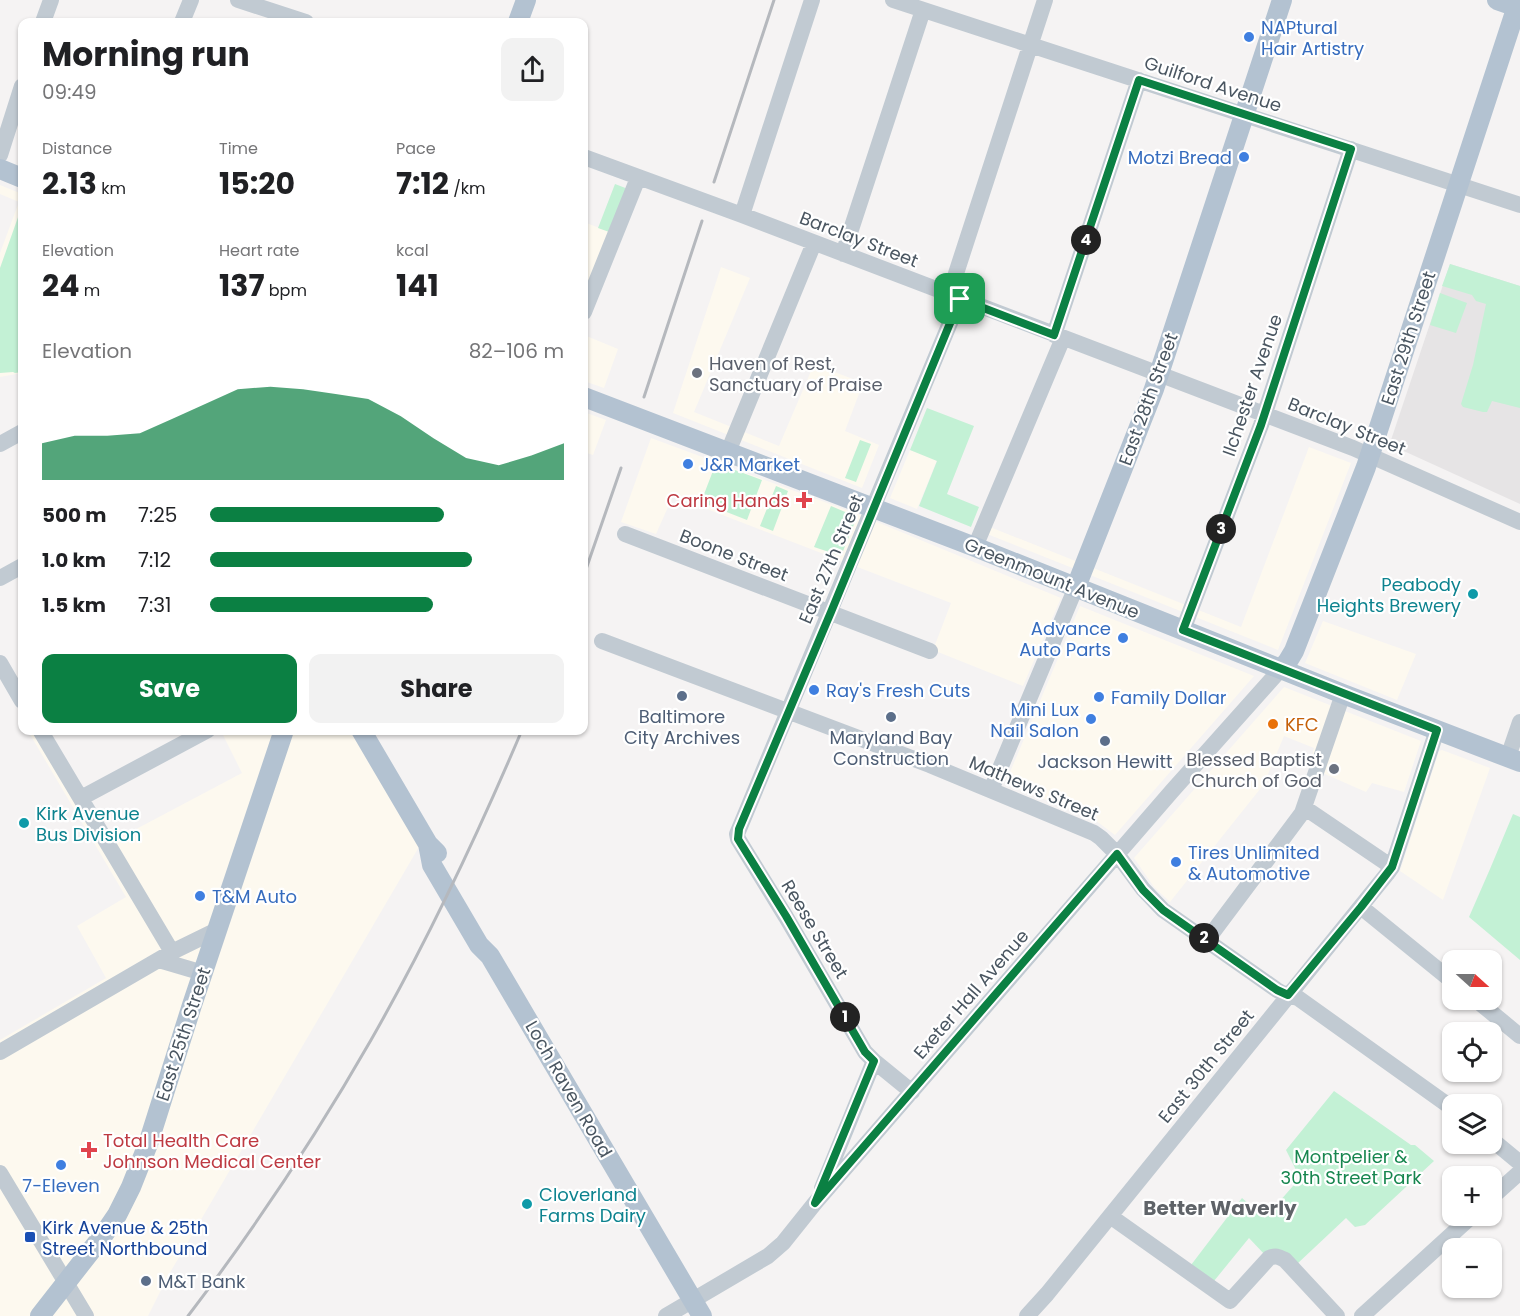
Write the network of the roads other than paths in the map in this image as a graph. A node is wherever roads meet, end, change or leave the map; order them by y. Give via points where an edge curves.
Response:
1 (51, 0) edge
2 (191, 0) edge
3 (526, 0) edge
4 (812, 0) edge
5 (893, 0) edge
6 (1045, 0) edge
7 (1282, 0) edge
8 (1497, 0) edge
9 (244, 1) edge
10 (1519, 5) edge
11 (923, 10) junction
12 (44, 18) edge
13 (184, 18) edge
14 (294, 18) edge
15 (519, 18) edge
16 (1030, 45) junction
17 (1139, 80) junction
18 (18, 99) edge
19 (1244, 114) junction
20 (1351, 149) junction
21 (0, 155) edge
22 (588, 159) edge
23 (0, 169) edge
24 (18, 176) edge
25 (638, 178) junction
26 (1459, 184) junction
27 (1520, 205) edge
28 (742, 215) junction
29 (814, 243) junction
30 (843, 254) junction
31 (955, 297) junction
32 (588, 302) edge
33 (1059, 337) junction
34 (1159, 374) junction
35 (588, 399) edge
36 (1264, 414) junction
37 (18, 434) edge
38 (0, 444) edge
39 (728, 452) junction
40 (1370, 455) junction
41 (874, 507) junction
42 (1520, 522) edge
43 (625, 534) dead end
44 (975, 547) junction
45 (18, 568) edge
46 (0, 578) edge
47 (1076, 587) junction
48 (831, 612) junction
49 (1183, 630) junction
50 (602, 641) dead end
51 (930, 651) dead end
52 (0, 663) edge
53 (1281, 669) junction
54 (18, 693) edge
55 (1343, 694) junction
56 (789, 711) junction
57 (1520, 722) edge
58 (1437, 730) junction
59 (43, 735) edge
60 (199, 735) edge
61 (282, 735) edge
62 (364, 735) edge
63 (1514, 760) edge
64 (991, 790) junction
65 (81, 798) junction
66 (1305, 807) junction
67 (738, 834) joint
68 (1117, 854) junction
69 (1392, 867) junction
70 (1361, 907) junction
71 (217, 930) junction
72 (1207, 940) junction
73 (165, 956) junction
74 (203, 973) junction
75 (1442, 973) edge
76 (1288, 995) junction
77 (1489, 1010) edge
78 (1520, 1035) edge
79 (0, 1052) edge
80 (874, 1061) junction
81 (912, 1092) junction
82 (1442, 1101) edge
83 (1502, 1148) edge
84 (1520, 1163) edge
85 (1520, 1172) edge
86 (0, 1173) edge
87 (1502, 1188) edge
88 (815, 1203) junction
89 (1110, 1216) junction
90 (1461, 1226) edge
91 (66, 1282) junction
92 (698, 1308) edge
93 (40, 1316) edge
94 (86, 1316) edge
95 (666, 1316) edge
96 (1027, 1316) edge
97 (1336, 1316) edge
98 (1362, 1316) edge

1 - 12 street
2 - 13 street
3 - 15 main road
4 - 28 street
5 - 11 street, Guilford Avenue
6 - 16 street, East 27th Street
7 - 19 main road, East 28th Street
8 - 10 main road
9 - 14 street
10 - 26 main road, East 29th Street
11 - 16 street, Guilford Avenue
11 - 30 street
16 - 17 street, Guilford Avenue
16 - 31 street, East 27th Street
17 - 19 street, Guilford Avenue
17 - 33 street
18 - 21 street
19 - 20 street, Guilford Avenue
19 - 34 main road, East 28th Street
20 - 26 street, Guilford Avenue
20 - 36 street, Ilchester Avenue
22 - 25 street, Barclay Street
23 - 24 main road
25 - 28 street, Barclay Street
25 - 32 street
26 - 27 street, Guilford Avenue
26 - 40 main road, East 29th Street
28 - 29 street, Barclay Street
29 - 30 street, Barclay Street
29 - 39 street
30 - 31 street, Barclay Street
31 - 33 street, Barclay Street
31 - 41 street, East 27th Street
33 - 34 street, Barclay Street
33 - 44 street
34 - 36 street, Barclay Street
34 - 47 main road, East 28th Street
35 - 39 main road, Greenmount Avenue
36 - 40 street, Barclay Street
36 - 49 street, Ilchester Avenue
37 - 38 street
39 - 41 main road, Greenmount Avenue
40 - 42 street, Barclay Street
40 - 53 main road, East 29th Street via 1294,651
41 - 44 main road, Greenmount Avenue
41 - 48 street, East 27th Street
43 - 48 street, Boone Street
44 - 47 main road, Greenmount Avenue
45 - 46 street
47 - 49 main road, Greenmount Avenue
47 - 64 street, East 28th Street
48 - 51 street, Boone Street
48 - 56 street, East 27th Street
49 - 53 main road, Greenmount Avenue
50 - 56 street, Mathews Street
52 - 54 street
53 - 55 main road, Greenmount Avenue
53 - 68 street, Exeter Hall Avenue
55 - 58 main road, Greenmount Avenue
55 - 66 street
56 - 64 street, Mathews Street
56 - 67 street, East 27th Street
57 - 63 street
58 - 63 main road, Greenmount Avenue
58 - 69 street, East 30th Street
59 - 65 street
60 - 65 street
61 - 71 main road, East 25th Street
62 - 92 main road, Loch Raven Road via 428,844 432,865
64 - 68 street, Mathews Street via 1094,833
65 - 73 street
66 - 69 street
66 - 72 street
67 - 80 street, Reese Street via 865,1052
68 - 72 street, Mathews Street via 1156,904
68 - 81 street, Exeter Hall Avenue
69 - 70 street, East 30th Street
70 - 75 street
70 - 76 street, East 30th Street
71 - 73 street
71 - 74 main road, East 25th Street
72 - 76 street, Mathews Street
73 - 74 street
73 - 79 street
74 - 91 main road, East 25th Street via 131,1187 117,1215
76 - 82 street, Mathews Street via 1298,998
76 - 89 street, East 30th Street
77 - 78 street
80 - 81 street, Reese Street
80 - 88 street
81 - 88 street, Exeter Hall Avenue
83 - 84 street
85 - 87 street
86 - 91 street
88 - 92 street, Exeter Hall Avenue via 783,1243
89 - 96 street, East 30th Street
89 - 97 street via 1230,1301 1269,1258 1285,1260
90 - 98 street
91 - 93 main road, East 25th Street
91 - 94 street
92 - 95 street, Exeter Hall Avenue

